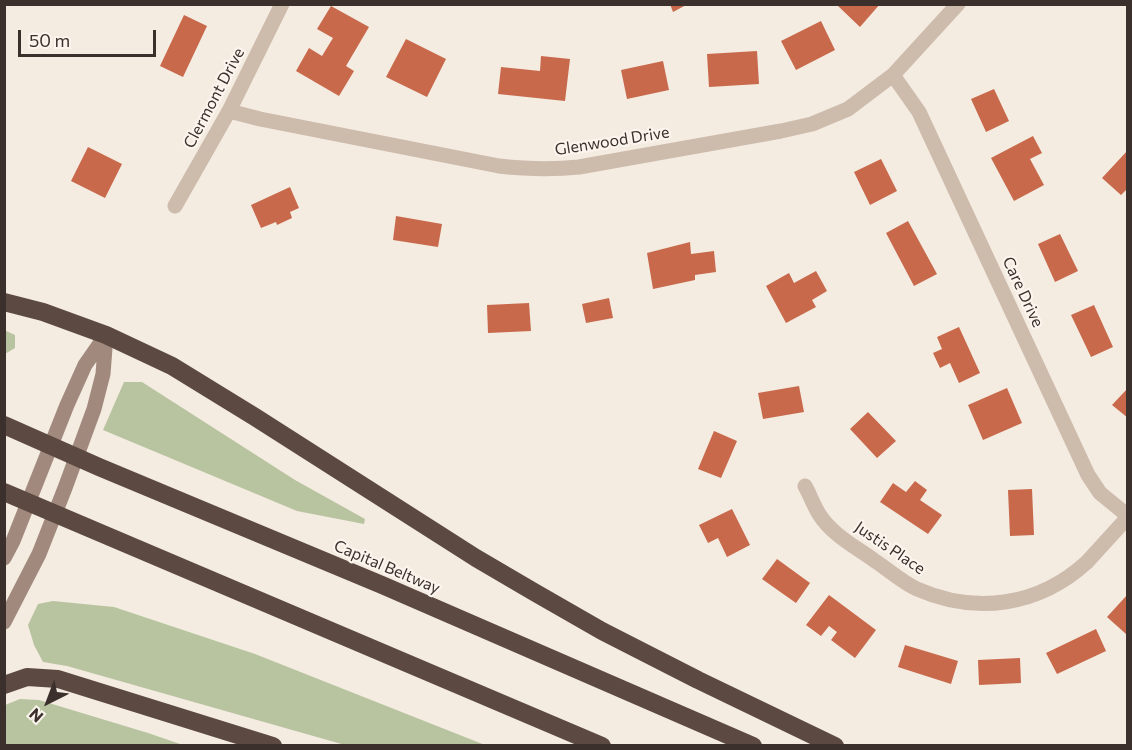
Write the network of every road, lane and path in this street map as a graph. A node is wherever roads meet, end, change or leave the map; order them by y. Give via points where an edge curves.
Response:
1 (282, 4) edge
2 (958, 4) edge
3 (893, 75) junction
4 (228, 111) junction
5 (175, 206) dead end
6 (4, 302) edge
7 (106, 335) junction
8 (4, 425) edge
9 (805, 486) dead end
10 (4, 492) edge
11 (1128, 517) edge
12 (4, 558) edge
13 (4, 622) edge
14 (4, 685) edge
15 (273, 746) edge
16 (602, 746) edge
17 (753, 746) edge
18 (835, 746) edge

1 - 4 street, Clermont Drive
2 - 3 street, Glenwood Drive
3 - 4 street, Glenwood Drive via 848,109 812,124 556,170 499,166
3 - 11 street, Care Drive via 919,112 1088,475 1100,493
4 - 5 street, Clermont Drive
6 - 7 highway
7 - 12 main road via 67,405
7 - 13 main road via 103,374 94,409 66,488 39,554
7 - 18 highway via 172,366 477,558 602,631
8 - 17 highway, Capital Beltway
9 - 11 street, Justis Place via 819,515 845,540 915,588 943,599 969,603 1014,601 1053,587 1087,562
10 - 16 highway
14 - 15 highway via 27,677 58,679

